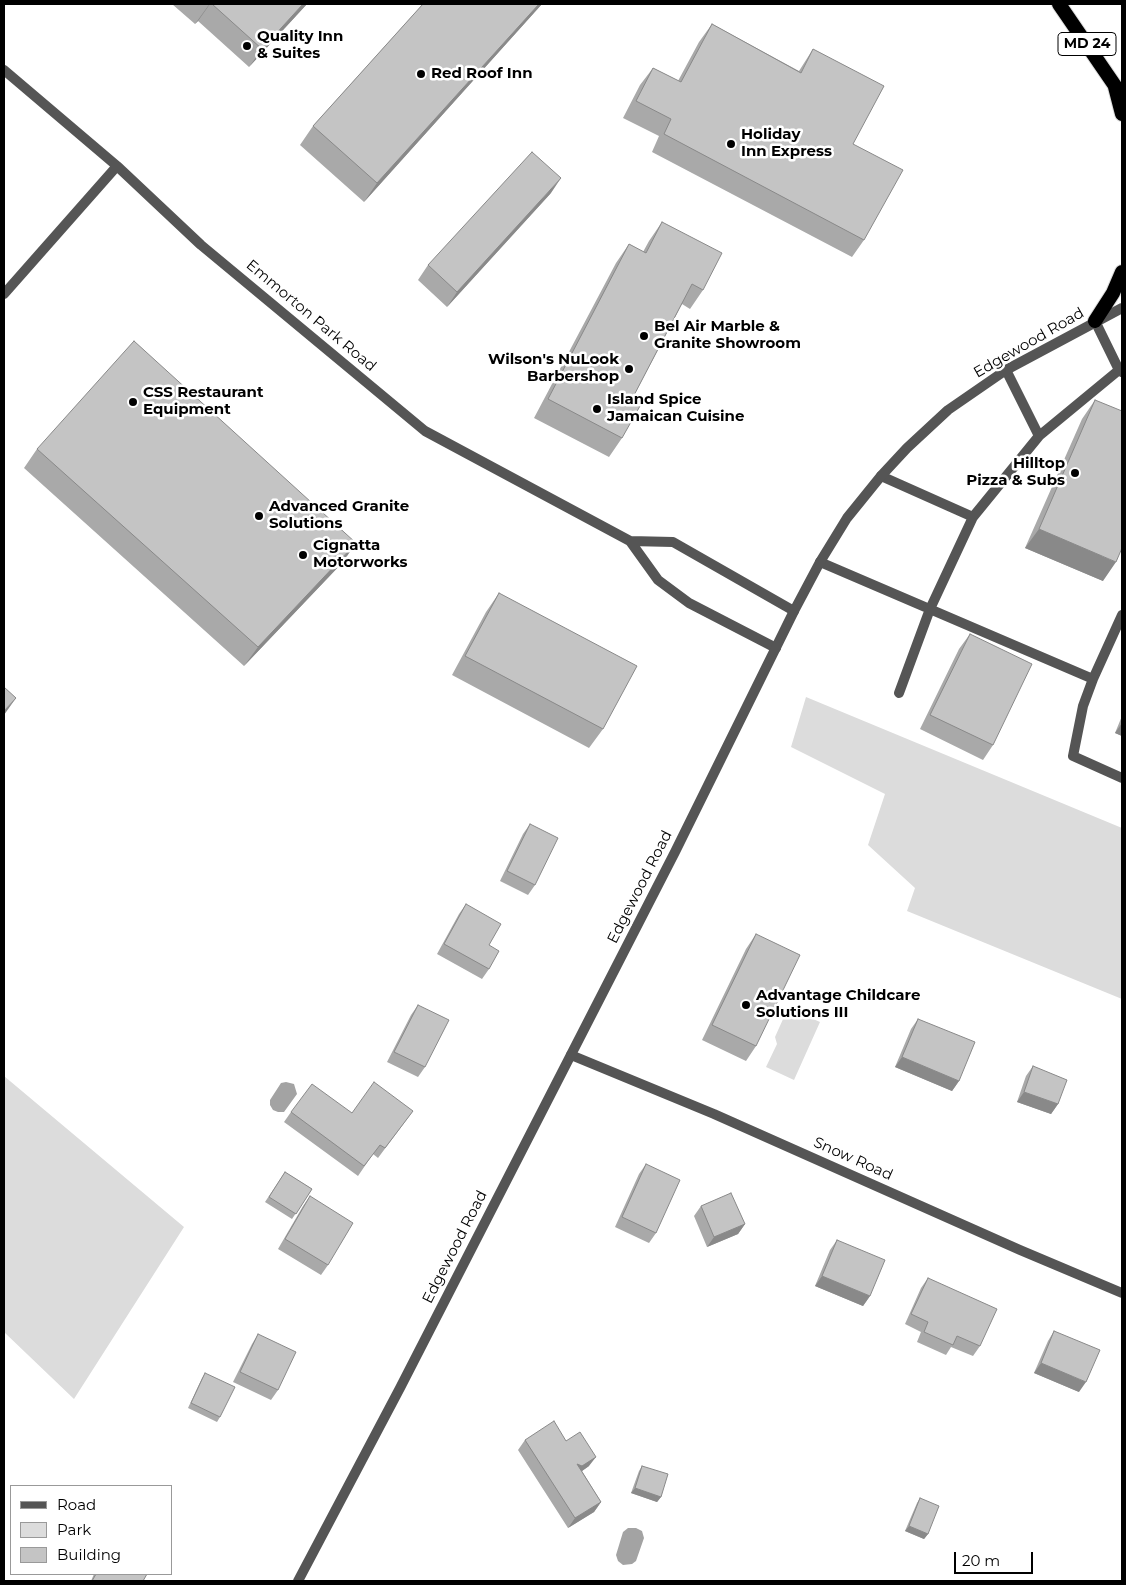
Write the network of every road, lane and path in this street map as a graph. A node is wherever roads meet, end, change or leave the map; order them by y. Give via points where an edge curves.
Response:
1 (1058, 4) edge
2 (4, 70) edge
3 (1114, 84) junction
4 (1122, 96) edge
5 (1122, 114) edge
6 (117, 166) junction
7 (1122, 272) edge
8 (4, 294) edge
9 (1122, 308) edge
10 (1095, 321) junction
11 (1006, 370) junction
12 (1121, 371) edge
13 (1039, 436) junction
14 (881, 476) junction
15 (974, 518) junction
16 (630, 541) junction
17 (820, 562) junction
18 (930, 610) junction
19 (794, 611) junction
20 (1122, 615) edge
21 (776, 648) junction
22 (1093, 679) junction
23 (899, 693) dead end
24 (1122, 778) edge
25 (571, 1055) junction
26 (1122, 1293) edge
27 (298, 1581) edge

1 - 3 highway, MD 24
2 - 6 street, Emmorton Park Road
3 - 4 highway, MD 24
3 - 5 highway
6 - 8 street
6 - 16 street, Emmorton Park Road via 201,245 425,431
7 - 10 highway
9 - 10 street, Edgewood Road
10 - 11 street, Edgewood Road
10 - 12 street
11 - 13 street
11 - 14 street, Edgewood Road via 948,410
12 - 13 street
13 - 15 street
14 - 15 street
14 - 17 street, Edgewood Road via 847,518
15 - 18 street
16 - 19 street, Emmorton Park Road via 673,542
16 - 21 street, Emmorton Park Road via 658,580 688,602
17 - 18 street
17 - 19 street, Edgewood Road
18 - 22 street
18 - 23 street
19 - 21 street, Edgewood Road
20 - 22 street
21 - 25 street, Edgewood Road
22 - 24 street via 1083,706 1073,756
25 - 26 street, Snow Road via 714,1114
25 - 27 street, Edgewood Road

